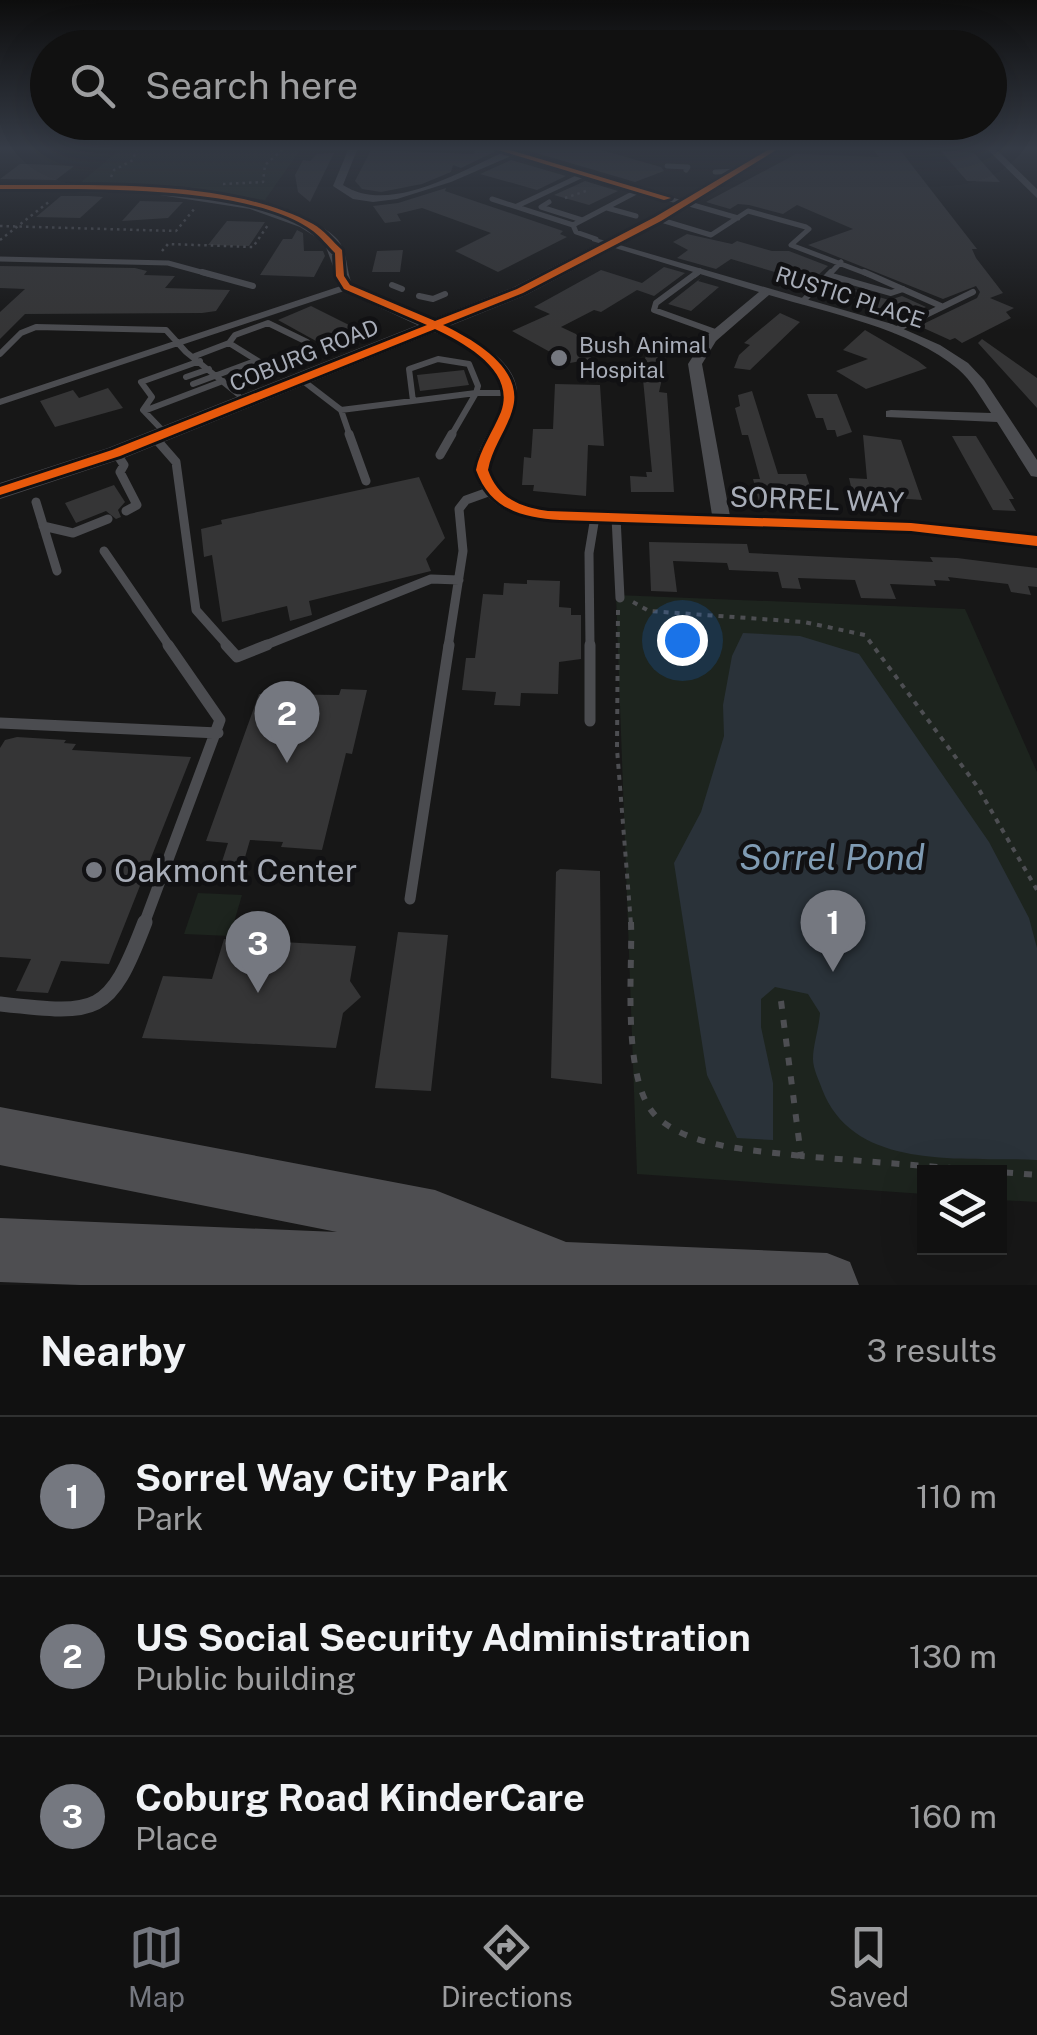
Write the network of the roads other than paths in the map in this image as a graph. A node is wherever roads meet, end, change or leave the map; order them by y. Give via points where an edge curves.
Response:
1 (271, 210) edge
2 (528, 210) edge
3 (553, 210) edge
4 (602, 210) edge
5 (613, 210) edge
6 (647, 210) edge
7 (674, 210) edge
8 (710, 210) edge
9 (636, 216) junction
10 (738, 218) junction
11 (658, 219) junction
12 (582, 220) junction
13 (572, 225) junction
14 (604, 242) junction
15 (0, 258) edge
16 (841, 262) junction
17 (700, 271) junction
18 (828, 276) junction
19 (392, 285) dead end
20 (253, 286) dead end
21 (347, 287) junction
22 (402, 289) dead end
23 (903, 289) junction
24 (767, 291) junction
25 (973, 292) dead end
26 (445, 294) dead end
27 (419, 296) dead end
28 (803, 301) junction
29 (942, 306) junction
30 (428, 324) junction
31 (895, 330) junction
32 (718, 333) junction
33 (229, 343) junction
34 (176, 345) junction
35 (0, 354) edge
36 (197, 358) junction
37 (448, 359) junction
38 (254, 361) junction
39 (424, 361) junction
40 (209, 369) junction
41 (450, 371) dead end
42 (428, 374) dead end
43 (302, 380) junction
44 (226, 383) junction
45 (165, 390) dead end
46 (476, 393) junction
47 (510, 393) junction
48 (148, 396) junction
49 (413, 401) junction
50 (0, 402) edge
51 (342, 410) junction
52 (891, 414) dead end
53 (1004, 418) junction
54 (155, 427) junction
55 (440, 454) dead end
56 (118, 463) junction
57 (1037, 472) edge
58 (0, 478) edge
59 (366, 481) dead end
60 (0, 491) edge
61 (491, 491) junction
62 (36, 502) dead end
63 (126, 512) dead end
64 (595, 517) junction
65 (616, 517) junction
66 (108, 518) dead end
67 (722, 521) junction
68 (43, 526) junction
69 (1037, 542) edge
70 (104, 552) dead end
71 (57, 570) dead end
72 (459, 580) junction
73 (620, 598) road end
74 (590, 721) dead end
75 (0, 723) edge
76 (218, 733) junction
77 (410, 900) dead end
78 (0, 1004) edge
79 (0, 1136) edge
80 (0, 1250) edge
81 (568, 1274) junction
82 (827, 1285) edge

1 - 21 street via 332,241
2 - 13 lane
3 - 12 lane
4 - 12 lane
5 - 9 lane
6 - 9 main road, COBURG ROAD
7 - 11 main road, COBURG ROAD
8 - 10 lane
9 - 14 main road, COBURG ROAD
10 - 11 lane via 711,235
10 - 16 lane via 748,211 808,227 791,245
11 - 14 main road, COBURG ROAD
12 - 13 lane
13 - 14 lane
14 - 17 street, RUSTIC PLACE
14 - 30 main road, COBURG ROAD via 551,276
15 - 20 lane via 153,262
16 - 18 lane
16 - 23 lane
17 - 24 street, RUSTIC PLACE
17 - 32 lane via 654,310
18 - 23 lane via 889,292
18 - 28 lane
19 - 22 lane
21 - 30 street
21 - 34 lane
23 - 29 lane
24 - 28 street, RUSTIC PLACE
24 - 32 street
25 - 29 lane
26 - 27 lane
28 - 31 street, RUSTIC PLACE
29 - 31 lane
30 - 43 main road, COBURG ROAD
30 - 44 main road, COBURG ROAD
30 - 47 street via 486,352
31 - 53 street, RUSTIC PLACE via 963,366
32 - 67 street via 694,369
33 - 36 lane
33 - 38 lane
33 - 38 lane via 268,323 307,342 300,353 270,366
34 - 35 lane via 166,330 40,326 21,333
34 - 36 lane
34 - 50 lane
36 - 40 lane
36 - 48 lane via 142,381
37 - 39 lane
37 - 41 lane
37 - 46 lane via 471,366
38 - 44 lane
39 - 42 lane
39 - 49 lane via 408,371
40 - 44 lane
40 - 44 lane via 190,381
43 - 51 lane
43 - 54 main road, COBURG ROAD
44 - 54 main road, COBURG ROAD
45 - 48 lane
46 - 47 lane
46 - 49 lane
46 - 55 lane
47 - 61 street via 482,465
48 - 54 lane
49 - 51 lane
51 - 59 lane
52 - 53 street
53 - 57 street, RUSTIC PLACE
54 - 56 main road, COBURG ROAD
54 - 58 main road, COBURG ROAD
54 - 72 lane via 176,462 196,610 236,658 430,579
56 - 60 main road, COBURG ROAD
56 - 63 lane via 137,505
61 - 64 street, SORREL WAY via 527,513
61 - 72 lane via 460,505
62 - 68 lane
64 - 65 street, SORREL WAY
64 - 74 lane via 588,553
65 - 67 street, SORREL WAY
65 - 73 lane
66 - 68 lane via 73,533
67 - 69 street, SORREL WAY via 910,528
68 - 71 lane
70 - 76 lane via 220,720
72 - 77 lane
75 - 76 lane
76 - 78 lane via 116,990 79,1009
79 - 81 highway via 435,1221
80 - 81 highway
81 - 82 highway

